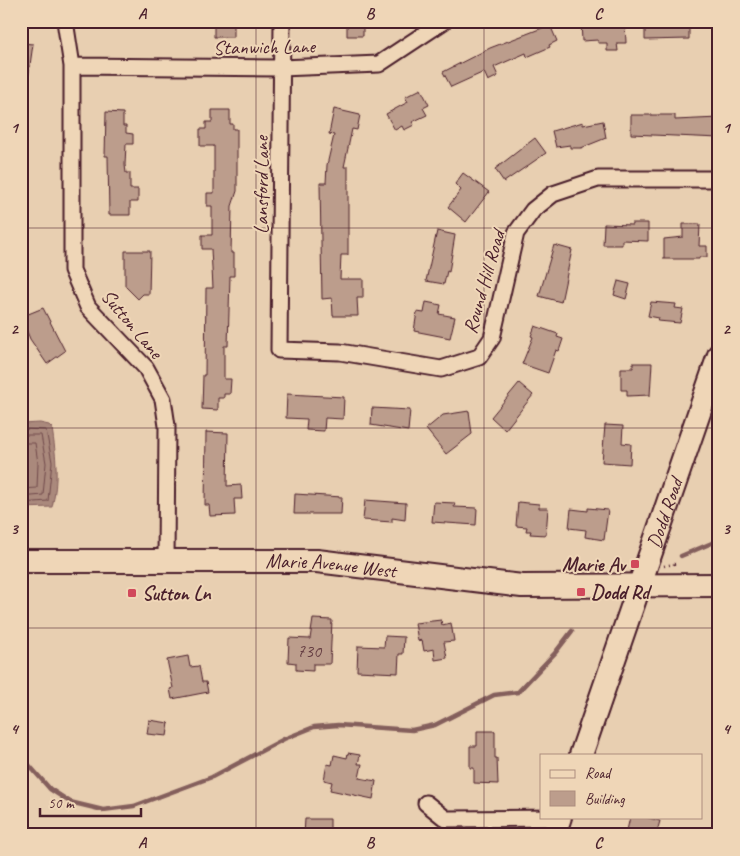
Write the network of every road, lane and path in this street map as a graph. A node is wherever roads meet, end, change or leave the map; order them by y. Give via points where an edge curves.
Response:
1 (65, 21) edge
2 (282, 21) edge
3 (444, 21) edge
4 (72, 66) junction
5 (281, 68) junction
6 (719, 179) edge
7 (279, 350) joint
8 (719, 355) edge
9 (21, 561) edge
10 (166, 561) junction
11 (719, 585) edge
12 (639, 586) junction
13 (582, 754) edge
14 (426, 803) dead end
15 (558, 823) edge

1 - 4 street, Sutton Lane
2 - 5 street, Lansford Lane
3 - 5 street, Stanwich Lane via 379,64
4 - 5 street, Stanwich Lane
4 - 10 street, Sutton Lane via 72,270 88,307 146,368 163,399 167,426
5 - 7 street, Lansford Lane
6 - 7 street, Round Hill Road via 598,179 553,194 533,210 516,233 492,338 480,356 441,369 340,352
8 - 12 street, Dodd Road
9 - 10 street, Marie Avenue West
10 - 12 street, Marie Avenue West via 317,562 522,586
11 - 12 street, Marie Avenue West
12 - 13 street, Dodd Road
14 - 15 street via 446,819

